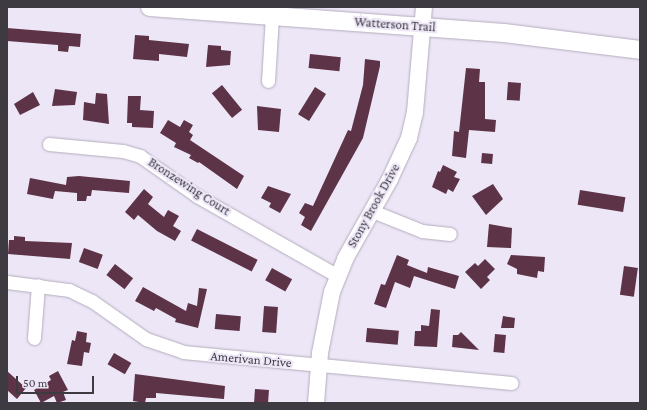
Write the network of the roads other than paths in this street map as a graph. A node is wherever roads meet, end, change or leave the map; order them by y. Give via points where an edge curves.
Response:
1 (150, 7) edge
2 (424, 7) edge
3 (272, 16) junction
4 (424, 27) junction
5 (640, 50) edge
6 (268, 81) dead end
7 (49, 144) dead end
8 (372, 211) junction
9 (450, 234) dead end
10 (338, 276) junction
11 (7, 282) edge
12 (38, 285) junction
13 (34, 338) dead end
14 (319, 365) junction
15 (512, 383) dead end
16 (316, 403) edge

1 - 3 main road, Watterson Trail
2 - 4 street, Stony Brook Drive
3 - 4 main road, Watterson Trail
3 - 6 street
4 - 5 main road, Watterson Trail
4 - 8 street, Stony Brook Drive via 416,112 409,138
7 - 10 street, Bronzewing Court via 117,150 140,156 197,196
8 - 9 street via 422,232
8 - 10 street, Stony Brook Drive
10 - 14 street, Stony Brook Drive via 325,315
11 - 12 street, Amerivan Drive
12 - 13 street
12 - 14 street, Amerivan Drive via 60,288 86,298 146,339 167,348 204,356
14 - 15 street, Amerivan Drive
14 - 16 street, Stony Brook Drive

